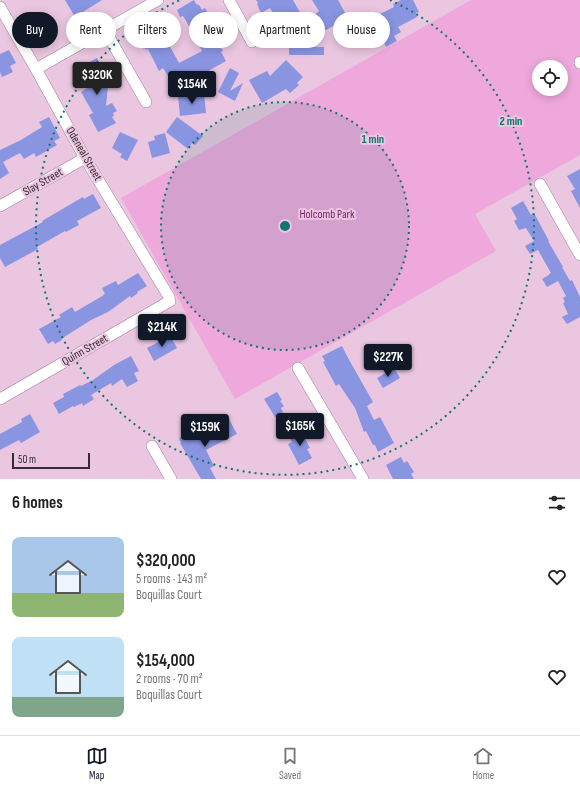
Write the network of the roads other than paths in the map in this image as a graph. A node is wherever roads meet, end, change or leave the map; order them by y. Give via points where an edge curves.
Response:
1 (158, 0) edge
2 (229, 0) edge
3 (1, 10) edge
4 (116, 24) edge
5 (246, 31) edge
6 (73, 48) edge
7 (115, 48) edge
8 (36, 69) junction
9 (146, 102) dead end
10 (85, 158) junction
11 (540, 184) dead end
12 (0, 206) edge
13 (580, 255) edge
14 (170, 300) joint
15 (298, 368) dead end
16 (0, 399) edge
17 (152, 446) dead end
18 (171, 479) edge
19 (363, 479) edge

1 - 4 street
2 - 5 street
3 - 8 street, Odeneal Street
6 - 8 street
7 - 9 street
8 - 10 street, Odeneal Street
10 - 12 street, Slay Street
10 - 14 street, Odeneal Street
11 - 13 street
14 - 16 street, Quinn Street
15 - 19 street
17 - 18 street

